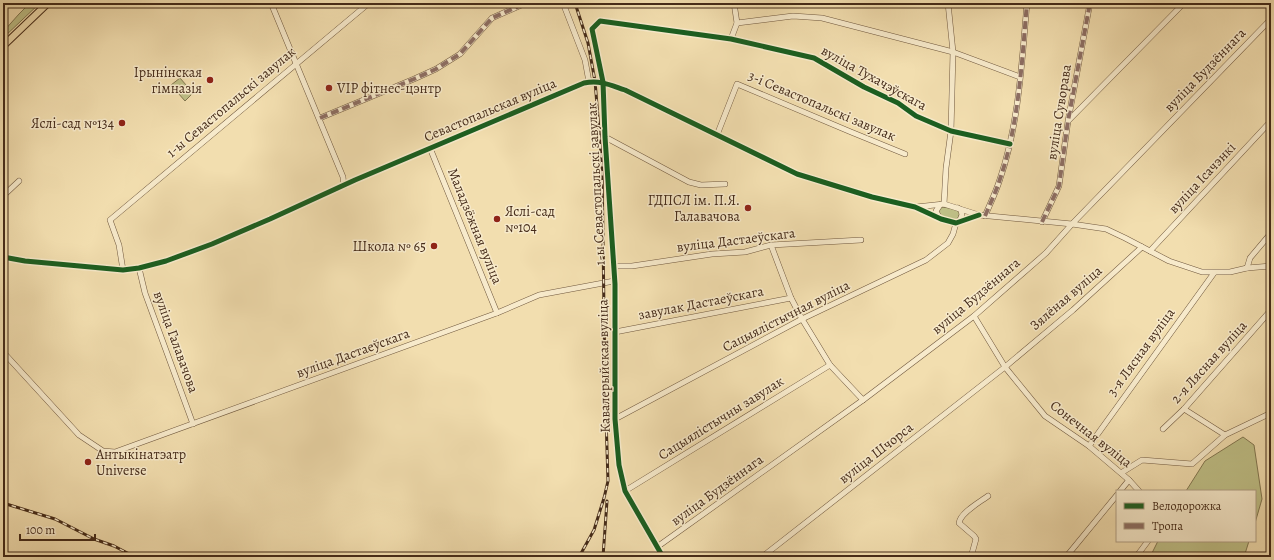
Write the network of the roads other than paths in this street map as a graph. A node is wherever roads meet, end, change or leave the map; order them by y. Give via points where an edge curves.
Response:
1 (48, 3) edge
2 (271, 3) edge
3 (369, 3) edge
4 (526, 3) edge
5 (563, 3) edge
6 (734, 3) edge
7 (948, 3) edge
8 (1027, 3) edge
9 (1090, 3) edge
10 (1184, 3) edge
11 (1271, 19) edge
12 (737, 23) junction
13 (731, 39) junction
14 (3, 46) edge
15 (953, 52) junction
16 (296, 62) junction
17 (1020, 77) junction
18 (590, 82) junction
19 (603, 82) junction
20 (320, 118) junction
21 (1068, 121) junction
22 (1271, 121) edge
23 (950, 131) junction
24 (717, 135) junction
25 (604, 137) junction
26 (1010, 144) junction
27 (430, 148) junction
28 (905, 154) dead end
29 (19, 181) dead end
30 (724, 184) dead end
31 (344, 186) junction
32 (3, 196) edge
33 (942, 205) junction
34 (915, 207) junction
35 (958, 208) junction
36 (982, 216) junction
37 (940, 219) junction
38 (1042, 222) junction
39 (956, 223) junction
40 (1072, 224) junction
41 (1271, 233) edge
42 (861, 240) dead end
43 (771, 245) junction
44 (1142, 247) junction
45 (1150, 251) junction
46 (3, 257) edge
47 (614, 266) junction
48 (1271, 266) edge
49 (139, 268) junction
50 (1246, 268) junction
51 (123, 270) junction
52 (1214, 273) junction
53 (614, 282) junction
54 (791, 298) junction
55 (1271, 310) edge
56 (497, 313) junction
57 (974, 316) junction
58 (802, 319) junction
59 (615, 332) junction
60 (3, 352) edge
61 (830, 365) junction
62 (1005, 367) junction
63 (863, 400) junction
64 (1184, 408) junction
65 (1271, 413) edge
66 (615, 419) junction
67 (193, 424) junction
68 (1164, 429) dead end
69 (1225, 435) junction
70 (1088, 446) junction
71 (1121, 473) junction
72 (1129, 480) junction
73 (1121, 490) edge
74 (1138, 490) edge
75 (625, 491) junction
76 (988, 496) dead end
77 (1116, 496) edge
78 (1147, 542) edge
79 (657, 547) junction
80 (663, 557) edge
81 (762, 557) edge
82 (971, 557) edge
83 (1066, 557) edge
84 (1136, 557) edge

1 - 14 main road
2 - 16 street
3 - 16 street, 1-ы Севастопальскі завулак
4 - 20 street via 492,18 460,54 436,68
5 - 18 street, 1-ы Севастопальскі завулак via 586,60
6 - 12 street
7 - 15 street
8 - 17 street
9 - 21 street, вуліца Суворава
10 - 21 street
11 - 40 street, вуліца Будзённага
12 - 13 street
12 - 15 street via 792,16 822,18
13 - 19 street, вуліца Тухачэўскага via 600,21 592,29
13 - 23 street, вуліца Тухачэўскага via 814,58 898,103 916,116
15 - 17 street
15 - 23 street
16 - 20 street
16 - 51 street, 1-ы Севастопальскі завулак via 110,220 119,245
17 - 26 street
18 - 19 street, Севастопальская вуліца
18 - 27 street, Севастопальская вуліца
19 - 24 street, Севастопальская вуліца via 625,90
19 - 25 street, 1-ы Севастопальскі завулак
20 - 31 street via 343,177
21 - 38 street, вуліца Суворава via 1059,186
22 - 45 street, вуліца Ісачэнкі
23 - 26 street, вуліца Тухачэўскага
23 - 33 street
24 - 28 street, 3-і Севастопальскі завулак via 737,84
24 - 34 street, Севастопальская вуліца via 797,174
25 - 30 street via 689,182 701,185
25 - 47 street, 1-ы Севастопальскі завулак
26 - 36 street via 1000,180
27 - 31 street, Севастопальская вуліца
27 - 56 street, Маладзёжная вуліца
29 - 32 street
31 - 49 street, Севастопальская вуліца via 212,244
33 - 34 street, Севастопальская вуліца
33 - 35 street, Севастопальская вуліца
33 - 37 street via 936,211
34 - 37 street, Севастопальская вуліца
35 - 36 street, Севастопальская вуліца
35 - 39 street, Сацыялістычная вуліца via 962,215
36 - 38 street, Севастопальская вуліца
36 - 39 street, Севастопальская вуліца
37 - 39 street, Севастопальская вуліца
38 - 40 street, Севастопальская вуліца
39 - 58 street, Сацыялістычная вуліца via 948,243 926,260
40 - 44 street, Севастопальская вуліца via 1106,229
40 - 57 street, вуліца Будзённага via 1046,253
41 - 50 street via 1250,258
42 - 43 street, вуліца Дастаеўскага
43 - 47 street, вуліца Дастаеўскага via 745,252
43 - 54 street
44 - 45 street, Севастопальская вуліца
44 - 62 street, Зялёная вуліца
45 - 52 street, Севастопальская вуліца via 1169,261 1202,272
46 - 51 street, Севастопальская вуліца via 25,262
47 - 53 street, 1-ы Севастопальскі завулак
48 - 50 street, Севастопальская вуліца
49 - 51 street, Севастопальская вуліца
49 - 67 street, вуліца Галавачова via 145,293
50 - 52 street, Севастопальская вуліца
52 - 70 street, 3-я Лясная вуліца
53 - 56 street, вуліца Дастаеўскага via 539,295
53 - 59 street, Кавалерыйская вуліца
54 - 58 street
54 - 59 street, завулак Дастаеўскага
55 - 64 street, 2-я Лясная вуліца
56 - 67 street, вуліца Дастаеўскага
57 - 62 street, Сонечная вуліца
57 - 63 street, вуліца Будзённага
58 - 61 street
58 - 66 street, Сацыялістычная вуліца
59 - 66 street, Кавалерыйская вуліца
60 - 67 street, вуліца Дастаеўскага via 79,435 102,450 115,452
61 - 63 street
61 - 75 street, Сацыялістычны завулак
62 - 70 street, Сонечная вуліца via 1045,416
62 - 81 street, вуліца Шчорса
63 - 79 street, вуліца Будзённага
64 - 68 street, 2-я Лясная вуліца
64 - 69 street
65 - 69 street
66 - 75 street, Кавалерыйская вуліца via 619,465
69 - 71 street via 1192,464 1142,460
70 - 71 street, Сонечная вуліца
71 - 72 street, Сонечная вуліца
72 - 73 street
72 - 74 street, Сонечная вуліца
75 - 79 street, Кавалерыйская вуліца
76 - 82 street via 960,519 959,523 976,539
77 - 83 street
78 - 84 street
79 - 80 street, Кавалерыйская вуліца

